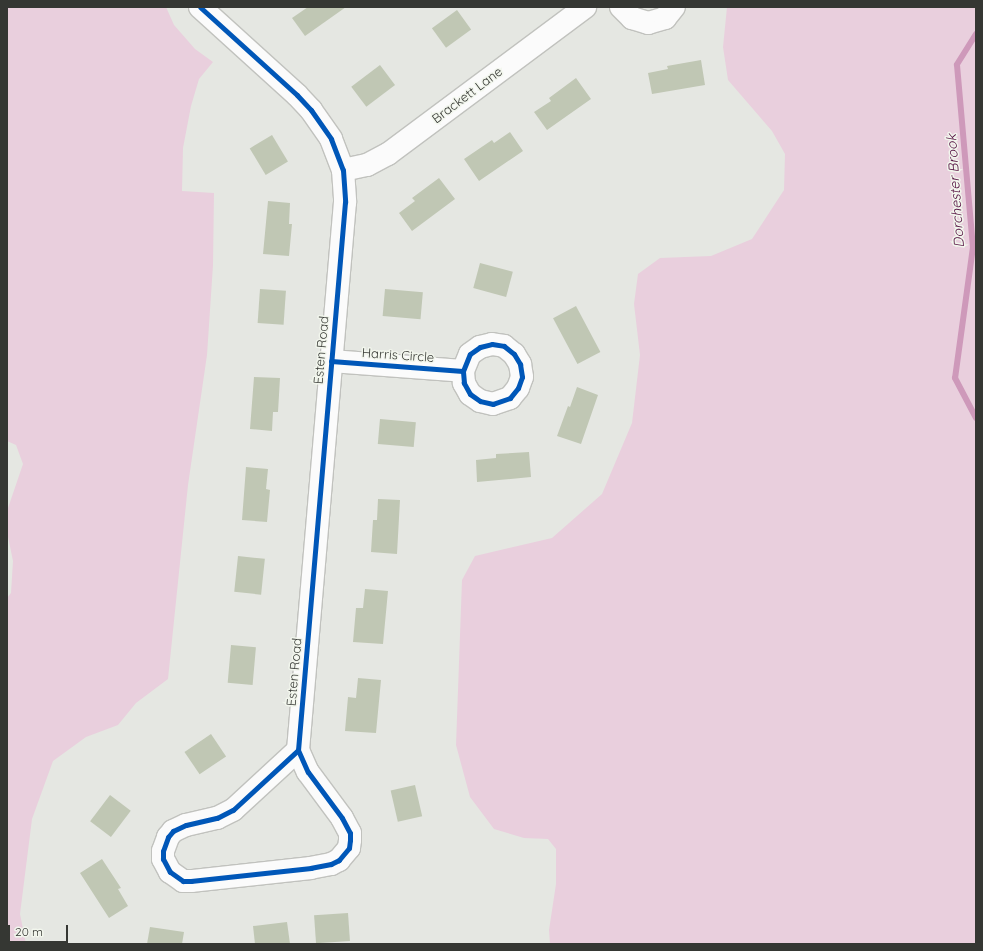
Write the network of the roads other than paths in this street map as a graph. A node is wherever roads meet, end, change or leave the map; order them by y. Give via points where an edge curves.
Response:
1 (585, 7) edge
2 (621, 7) edge
3 (674, 7) edge
4 (207, 9) edge
5 (343, 170) junction
6 (331, 361) junction
7 (463, 371) dead end
8 (298, 750) junction

1 - 5 street, Brackett Lane via 388,154 367,166
2 - 3 street via 632,18 648,23 665,18
4 - 5 street, Esten Road via 311,110 331,139
5 - 6 street, Esten Road via 345,202
6 - 7 street, Harris Circle
6 - 8 street, Esten Road
8 - 8 street, Esten Road via 233,810 173,831 163,851 170,872 183,881 199,881 311,868 331,864 343,857 350,844 348,829 308,772

